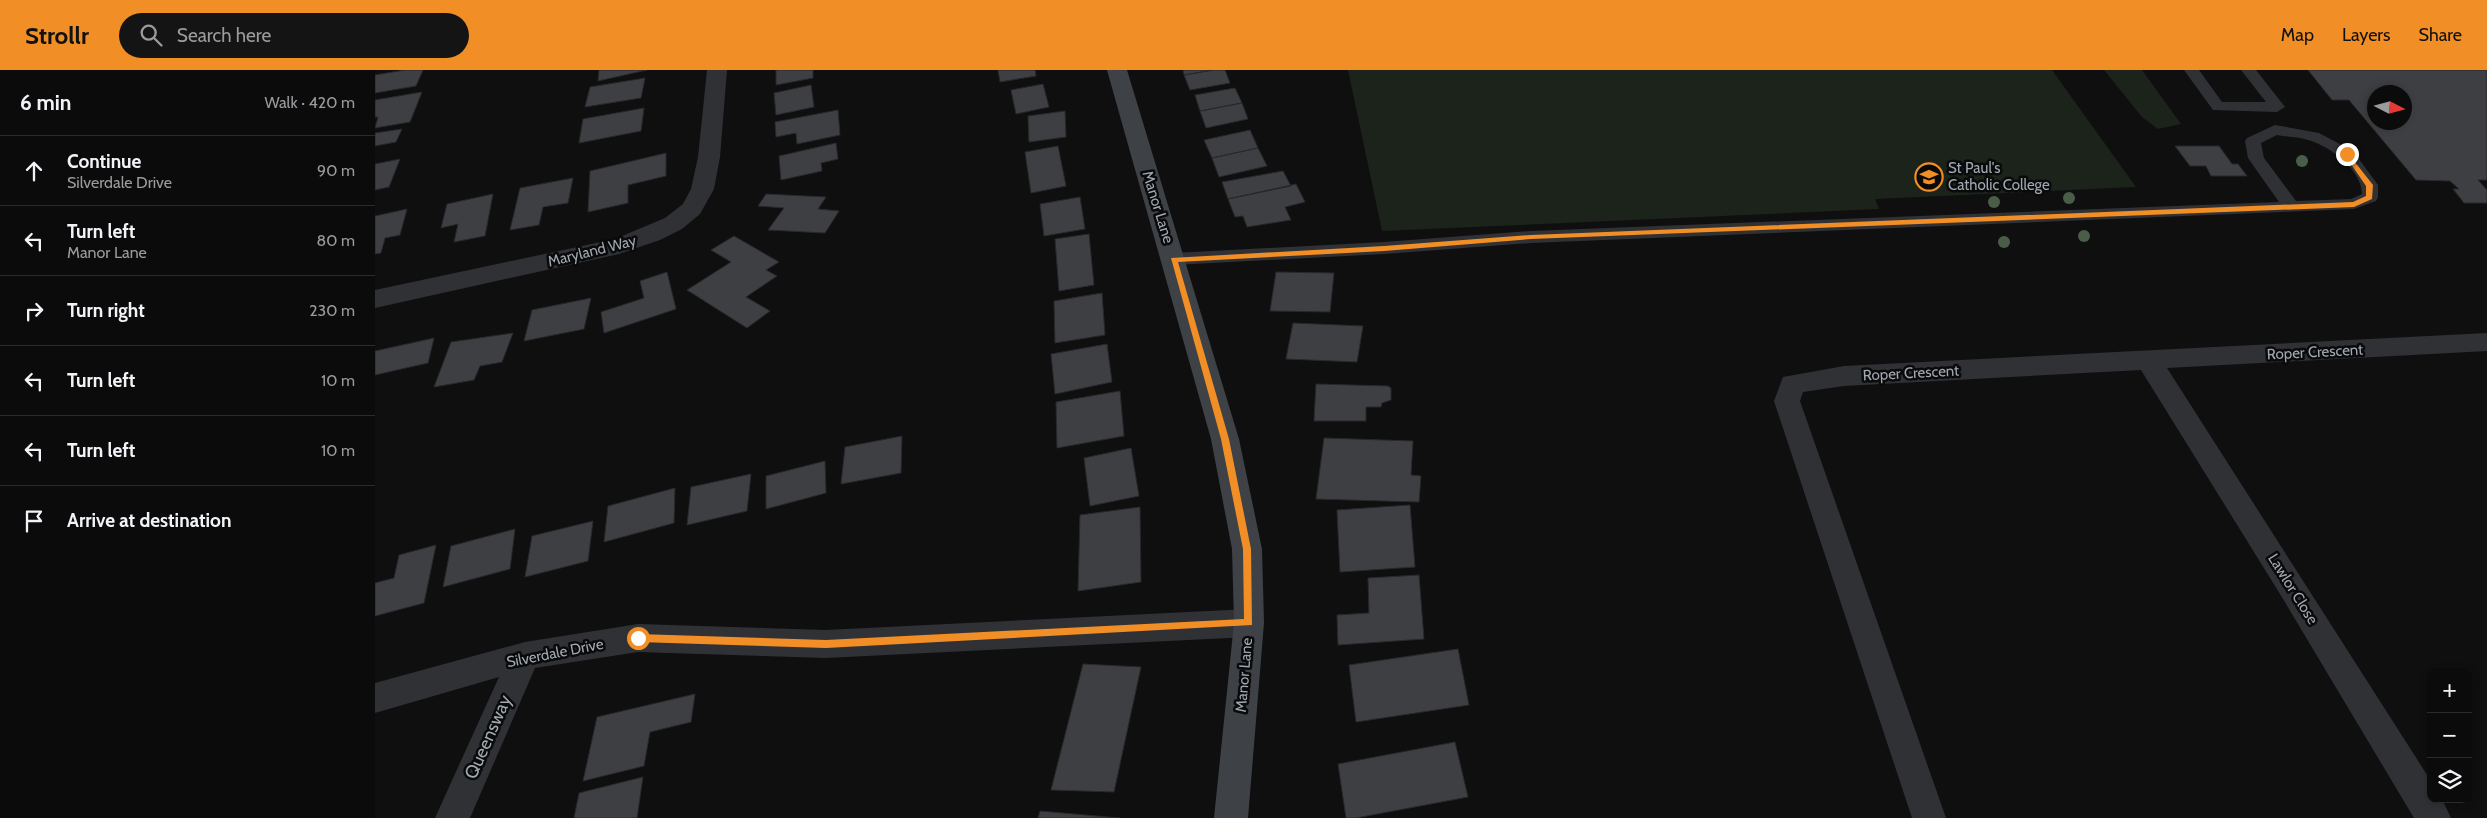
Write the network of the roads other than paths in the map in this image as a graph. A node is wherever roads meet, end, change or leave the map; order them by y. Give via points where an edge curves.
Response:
1 (717, 70) edge
2 (1117, 70) edge
3 (2191, 70) edge
4 (2249, 70) edge
5 (2256, 107) junction
6 (2275, 130) junction
7 (2291, 207) junction
8 (1174, 260) junction
9 (375, 299) edge
10 (2487, 342) edge
11 (2149, 361) junction
12 (1249, 622) junction
13 (525, 656) junction
14 (375, 698) edge
15 (452, 818) edge
16 (1231, 818) edge
17 (1929, 818) edge
18 (2434, 818) edge

1 - 9 street, Maryland Way via 704,183 698,201 679,220 649,236 619,246
2 - 8 street, Manor Lane
3 - 5 lane via 2218,107
4 - 5 lane via 2277,107
5 - 6 lane
6 - 7 lane via 2253,142 2256,158
6 - 7 lane via 2313,136 2347,154 2370,185 2370,197 2354,204
7 - 8 lane via 1531,237
8 - 12 street, Manor Lane via 1225,439 1247,549
10 - 11 street, Roper Crescent
11 - 17 street, Roper Crescent via 1844,376 1792,384 1787,401
11 - 18 street, Lawlor Close
12 - 13 street, Silverdale Drive via 826,644 638,638
12 - 16 street, Manor Lane
13 - 14 street, Silverdale Drive
13 - 15 street, Queensway

